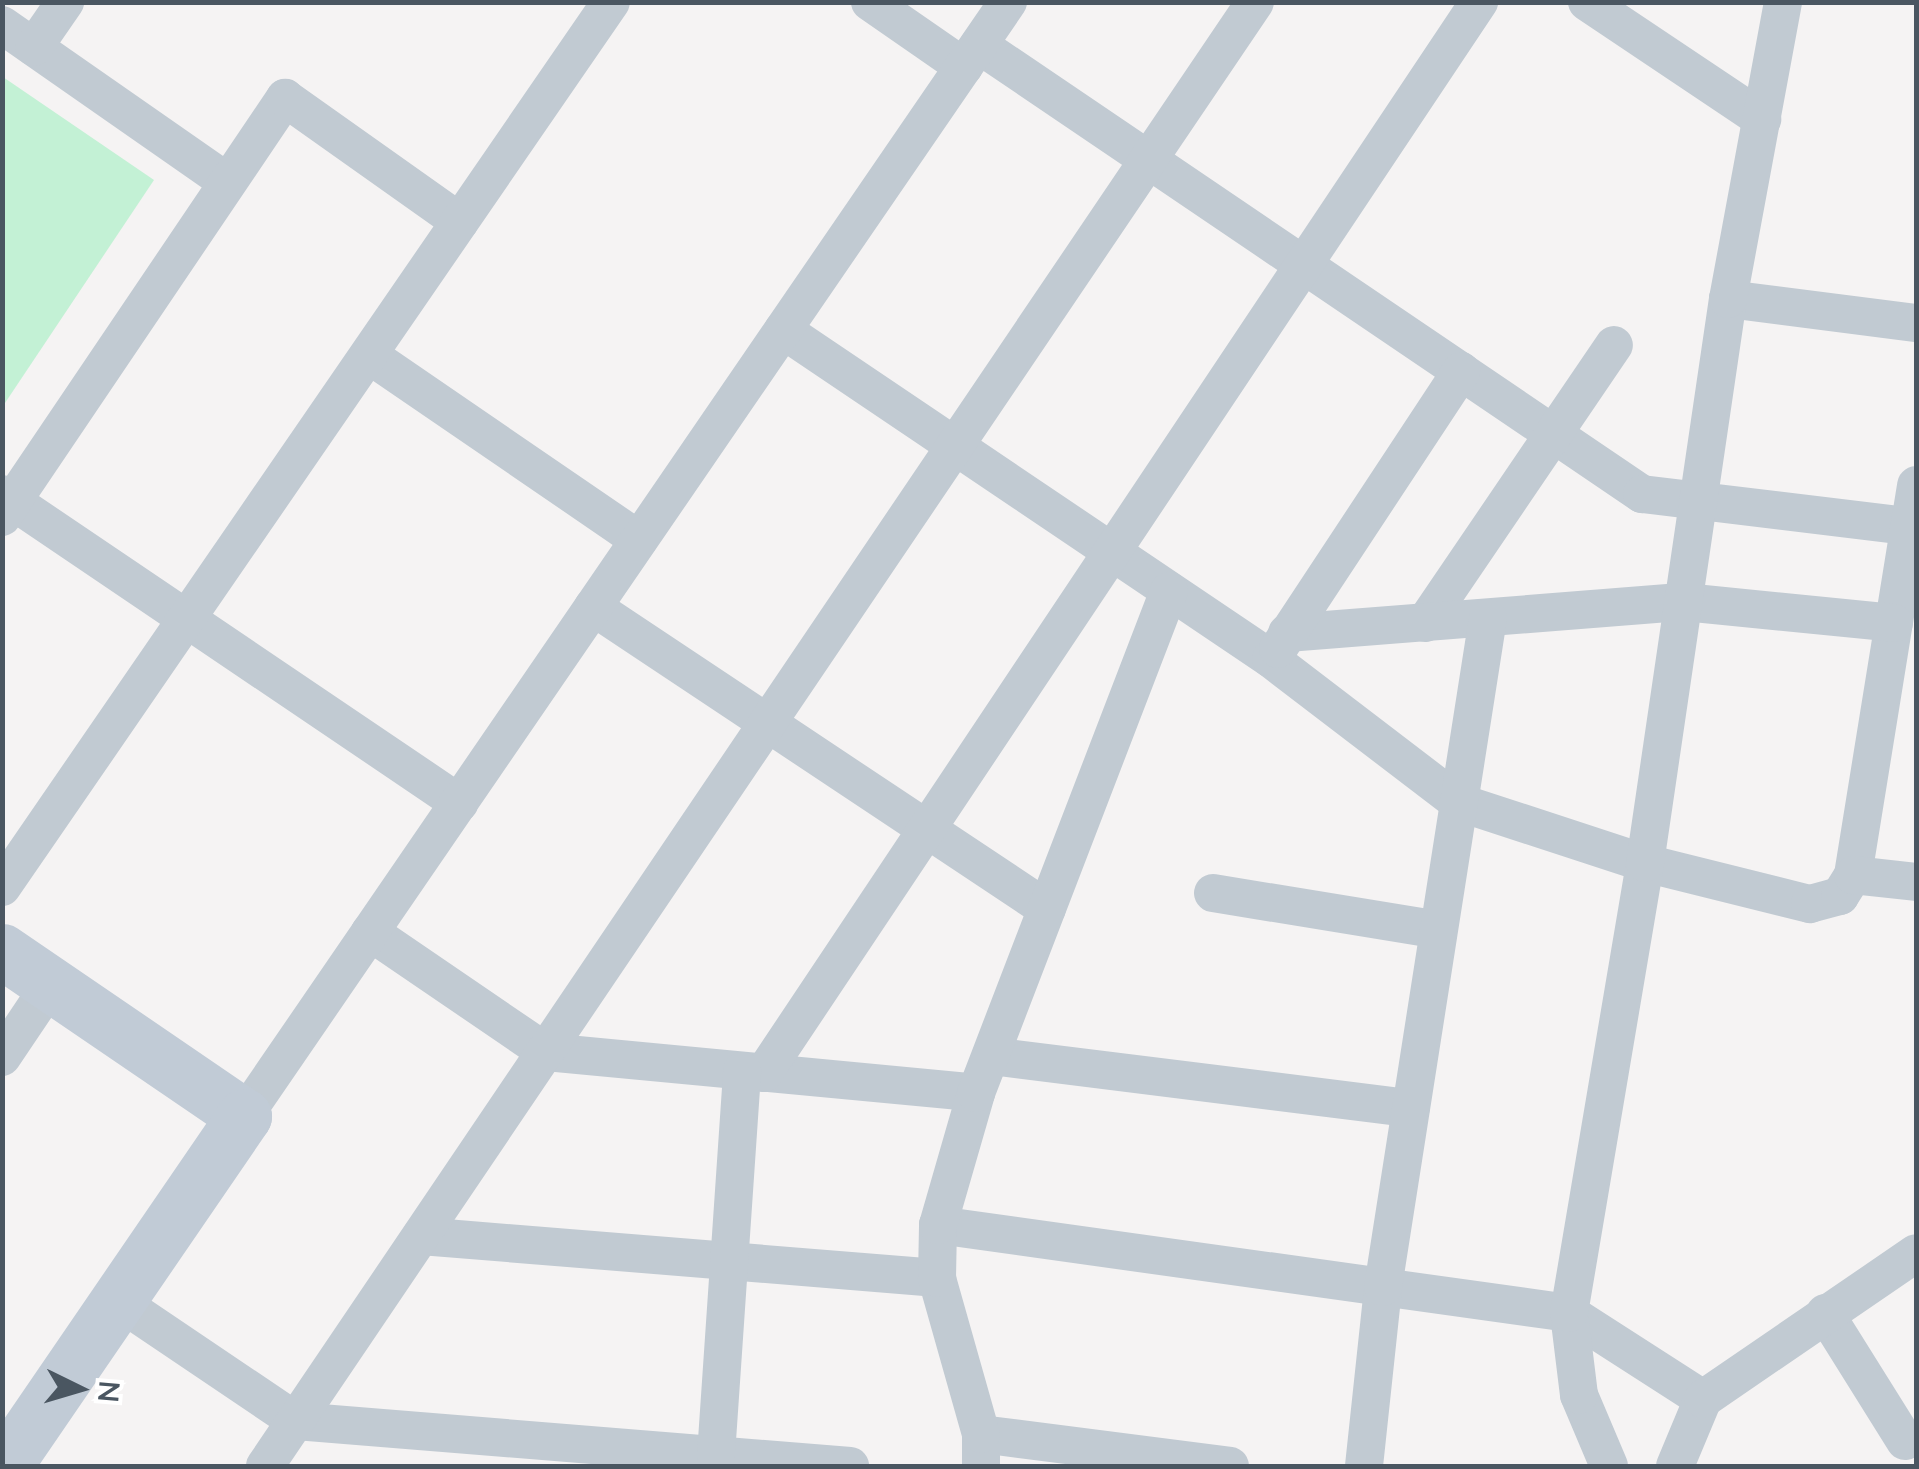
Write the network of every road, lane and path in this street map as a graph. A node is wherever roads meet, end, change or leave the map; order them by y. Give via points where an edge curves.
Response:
1 (65, 2) edge
2 (611, 2) edge
3 (870, 2) edge
4 (1008, 2) edge
5 (1255, 2) edge
6 (1479, 2) edge
7 (1587, 2) edge
8 (1783, 2) edge
9 (2, 25) edge
10 (34, 47) junction
11 (972, 56) junction
12 (1762, 119) junction
13 (1149, 160) junction
14 (226, 180) junction
15 (460, 222) junction
16 (1304, 265) junction
17 (1728, 299) junction
18 (1916, 323) edge
19 (783, 330) junction
20 (1614, 345) dead end
21 (369, 355) junction
22 (1461, 371) junction
23 (1554, 434) junction
24 (955, 447) junction
25 (1916, 485) edge
26 (1699, 501) junction
27 (6, 504) edge
28 (1913, 526) edge
29 (639, 540) junction
30 (1112, 552) junction
31 (1169, 591) junction
32 (1684, 602) junction
33 (593, 607) junction
34 (188, 617) junction
35 (1488, 618) junction
36 (1425, 623) junction
37 (1894, 623) junction
38 (1279, 646) junction
39 (768, 724) junction
40 (1458, 802) junction
41 (459, 803) junction
42 (927, 829) junction
43 (1645, 864) junction
44 (1853, 875) junction
45 (1916, 882) edge
46 (2, 887) edge
47 (1213, 892) dead end
48 (1048, 909) junction
49 (1438, 930) junction
50 (370, 932) junction
51 (2, 952) edge
52 (51, 984) junction
53 (546, 1052) junction
54 (991, 1056) junction
55 (2, 1057) edge
56 (753, 1072) junction
57 (976, 1093) junction
58 (1410, 1108) junction
59 (244, 1116) junction
60 (938, 1225) junction
61 (421, 1236) junction
62 (1916, 1253) edge
63 (730, 1260) junction
64 (937, 1278) junction
65 (1383, 1287) junction
66 (118, 1301) junction
67 (1825, 1312) junction
68 (1568, 1314) junction
69 (1703, 1399) junction
70 (296, 1421) junction
71 (1901, 1448) edge
72 (981, 1450) edge
73 (499, 1452) edge
74 (720, 1459) edge
75 (1684, 1461) edge
76 (4, 1466) edge
77 (265, 1466) edge
78 (850, 1466) edge
79 (1230, 1466) edge
80 (1364, 1466) edge
81 (1608, 1466) edge

1 - 10 street
2 - 15 street
3 - 11 street
4 - 11 street
5 - 13 street
6 - 16 street
7 - 12 street
8 - 12 street
9 - 10 street
10 - 14 street
11 - 13 street
11 - 19 street
12 - 17 street
13 - 16 street
13 - 24 street
14 - 15 street via 285,98
14 - 27 street
15 - 21 street
16 - 22 street
16 - 30 street
17 - 18 street
17 - 26 street
19 - 24 street
19 - 29 street
20 - 23 street
21 - 29 street
21 - 34 street
22 - 23 street
22 - 38 street
23 - 26 street via 1642,494
23 - 36 street
24 - 30 street
24 - 39 street
25 - 28 street
26 - 28 street
26 - 32 street
27 - 34 street
28 - 37 street
29 - 33 street
30 - 31 street
30 - 42 street
31 - 38 street
31 - 48 street
32 - 35 street
32 - 37 street
32 - 43 street
33 - 39 street
33 - 41 street
34 - 41 street
34 - 46 street
35 - 36 street
35 - 40 street
36 - 38 street
37 - 44 street
38 - 40 street
39 - 42 street
39 - 53 street
40 - 43 street
40 - 49 street
41 - 50 street
42 - 48 street
42 - 56 street
43 - 44 street via 1810,904 1840,896
43 - 68 street
44 - 45 street
47 - 49 street
48 - 54 street
49 - 58 street
50 - 53 street
50 - 59 street
51 - 52 street
52 - 55 street
52 - 59 street
53 - 56 street
53 - 61 street
54 - 57 street
54 - 58 street
56 - 57 street
56 - 63 street
57 - 60 street
58 - 65 street
59 - 66 street
60 - 64 street
60 - 65 street
61 - 63 street
61 - 70 street
62 - 67 street
63 - 64 street
63 - 74 street
64 - 72 street
65 - 68 street
65 - 80 street
66 - 70 street
66 - 76 street
67 - 69 street
67 - 71 street
68 - 69 street
68 - 81 street via 1578,1395
69 - 75 street
70 - 73 street
70 - 77 street
72 - 79 street
73 - 74 street
74 - 78 street

